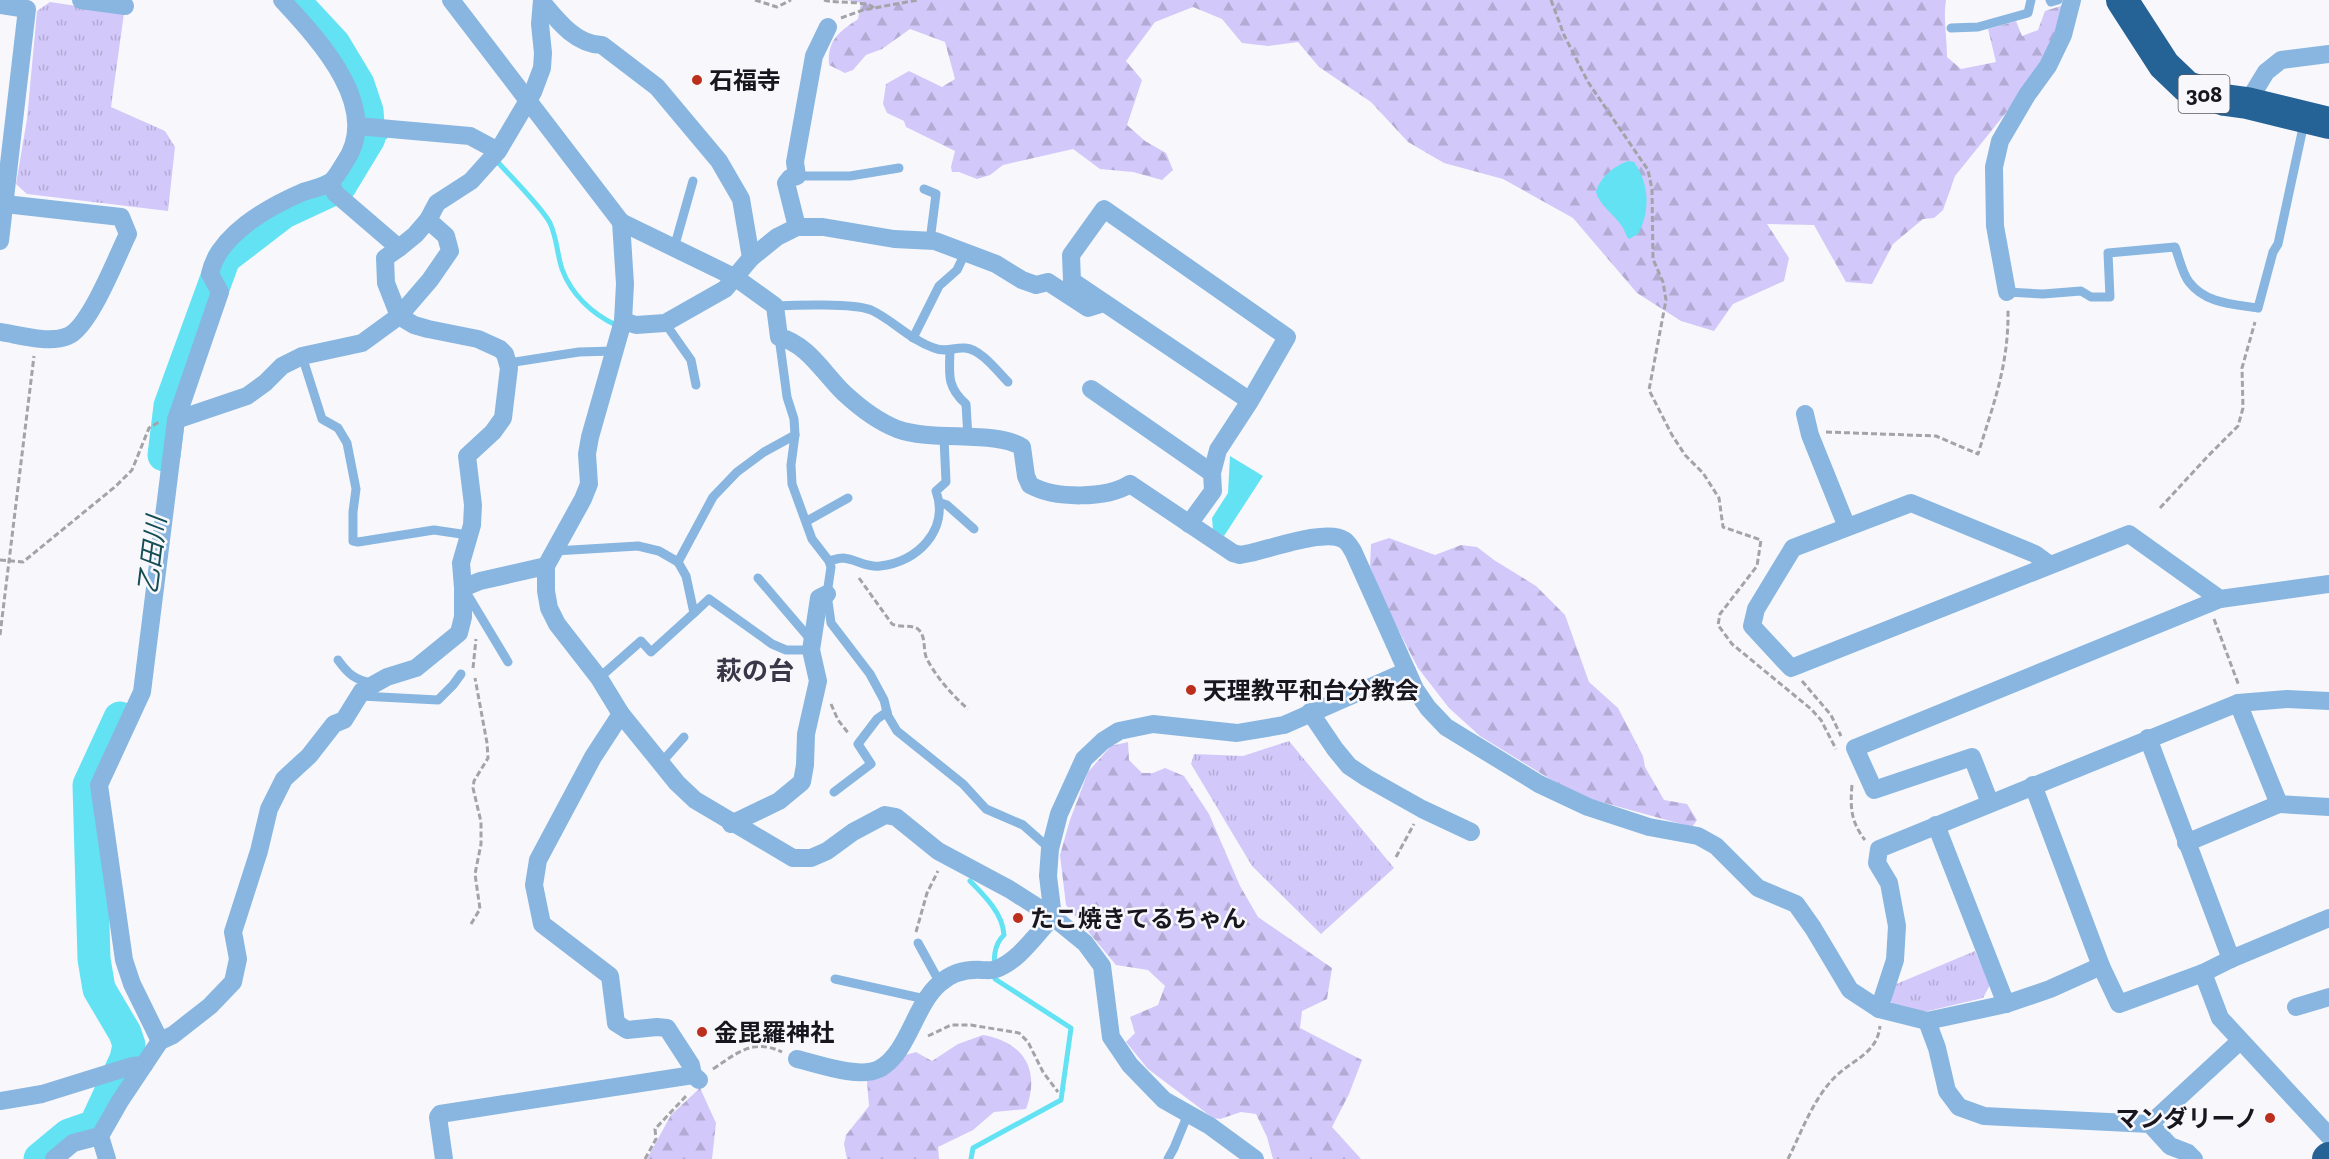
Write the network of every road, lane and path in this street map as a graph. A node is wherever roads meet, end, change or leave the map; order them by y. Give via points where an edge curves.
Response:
1 (81, 0) edge
2 (282, 0) edge
3 (451, 0) edge
4 (755, 0) edge
5 (791, 0) edge
6 (824, 0) edge
7 (918, 0) edge
8 (1551, 0) edge
9 (2031, 0) edge
10 (2050, 0) edge
11 (2058, 0) edge
12 (2072, 0) edge
13 (2122, 0) edge
14 (542, 1) edge
15 (0, 5) edge
16 (125, 6) dead end
17 (874, 8) junction
18 (828, 27) joint
19 (1951, 28) dead end
20 (2329, 54) edge
21 (528, 100) junction
22 (2247, 103) junction
23 (2317, 121) edge
24 (357, 126) junction
25 (494, 156) junction
26 (899, 168) dead end
27 (797, 176) junction
28 (693, 181) dead end
29 (331, 183) junction
30 (924, 189) dead end
31 (5, 204) junction
32 (428, 220) junction
33 (621, 222) junction
34 (797, 227) junction
35 (0, 241) edge
36 (930, 241) junction
37 (399, 248) junction
38 (674, 248) junction
39 (965, 253) junction
40 (751, 258) junction
41 (736, 278) junction
42 (2007, 292) junction
43 (1104, 303) junction
44 (774, 306) junction
45 (2258, 308) junction
46 (399, 316) junction
47 (623, 321) junction
48 (665, 323) junction
49 (0, 332) edge
50 (36, 337) junction
51 (779, 337) junction
52 (913, 338) junction
53 (614, 351) junction
54 (950, 351) junction
55 (302, 356) junction
56 (508, 363) junction
57 (1008, 382) dead end
58 (696, 385) dead end
59 (1091, 389) dead end
60 (1250, 401) junction
61 (1805, 414) dead end
62 (168, 421) junction
63 (795, 435) junction
64 (1810, 435) junction
65 (944, 438) junction
66 (968, 438) junction
67 (1212, 473) junction
68 (848, 498) dead end
69 (941, 503) junction
70 (2160, 508) dead end
71 (807, 521) junction
72 (1189, 524) junction
73 (1847, 528) junction
74 (974, 529) dead end
75 (468, 535) junction
76 (550, 559) junction
77 (0, 560) edge
78 (9, 561) junction
79 (829, 561) junction
80 (678, 562) junction
81 (2050, 565) junction
82 (758, 578) dead end
83 (2329, 584) edge
84 (827, 594) junction
85 (463, 596) junction
86 (2214, 601) junction
87 (694, 613) junction
88 (0, 634) edge
89 (811, 646) junction
90 (338, 660) dead end
91 (508, 662) dead end
92 (1791, 668) junction
93 (1407, 671) junction
94 (461, 674) dead end
95 (599, 678) junction
96 (375, 684) junction
97 (358, 696) junction
98 (2329, 701) edge
99 (2241, 702) junction
100 (826, 703) dead end
101 (968, 709) dead end
102 (887, 712) junction
103 (1310, 712) junction
104 (621, 714) junction
105 (1831, 715) dead end
106 (684, 738) dead end
107 (2148, 738) junction
108 (858, 744) junction
109 (1836, 749) dead end
110 (661, 764) junction
111 (1852, 778) dead end
112 (2033, 785) junction
113 (834, 792) dead end
114 (1990, 803) junction
115 (2279, 804) junction
116 (2329, 807) edge
117 (1422, 809) junction
118 (732, 824) junction
119 (1936, 825) junction
120 (1471, 832) dead end
121 (2186, 843) junction
122 (1050, 849) junction
123 (1879, 849) junction
124 (938, 851) junction
125 (1396, 857) dead end
126 (1053, 917) junction
127 (2329, 918) edge
128 (471, 924) dead end
129 (918, 943) joint
130 (2230, 958) junction
131 (2102, 966) junction
132 (2202, 973) junction
133 (835, 979) dead end
134 (940, 983) junction
135 (2329, 997) edge
136 (925, 999) junction
137 (2006, 1004) junction
138 (2296, 1007) dead end
139 (1880, 1009) junction
140 (1927, 1021) junction
141 (160, 1041) junction
142 (2240, 1041) junction
143 (903, 1043) junction
144 (797, 1059) joint
145 (130, 1067) junction
146 (696, 1078) junction
147 (1058, 1092) dead end
148 (0, 1101) edge
149 (1188, 1114) junction
150 (2151, 1124) junction
151 (100, 1136) junction
152 (2329, 1136) edge
153 (54, 1159) edge
154 (107, 1159) edge
155 (444, 1159) edge
156 (645, 1159) edge
157 (1168, 1159) edge
158 (1255, 1159) edge
159 (1788, 1159) edge
160 (2194, 1159) edge

1 - 16 street
2 - 24 street via 328,53 344,78
3 - 21 street
4 - 5 path via 777,7
6 - 17 path via 870,4
7 - 17 path
8 - 109 path via 1588,82 1648,170 1653,259 1666,300 1649,390 1676,442 1719,498 1723,526 1761,540 1757,566 1720,614 1718,625 1732,644 1811,709
9 - 19 lane via 2028,13 1978,27
10 - 11 lane
12 - 42 street via 2063,35 2048,66 2004,133 1994,166 1995,226
13 - 22 highway, 308 via 2176,78 2205,94
14 - 21 street via 542,68
14 - 40 street via 563,28 593,45 602,45 657,87 719,160 741,199
15 - 31 street via 27,9
17 - 18 path via 846,15
18 - 27 street via 814,56 795,162
20 - 22 street via 2281,60 2266,72
21 - 25 street
21 - 33 street
22 - 23 highway, 308
23 - 45 lane
24 - 25 street via 470,136
24 - 29 street via 350,154
25 - 32 street via 471,181 437,203
26 - 27 lane via 850,176
27 - 34 street via 786,183
28 - 38 lane
29 - 37 street via 335,193
29 - 62 street via 302,192 242,227 215,256 210,274 220,292
30 - 36 lane via 936,194
31 - 35 street
31 - 50 street via 121,217 128,234 82,326 70,336
32 - 37 street
32 - 46 street via 446,236 450,251
33 - 38 street
33 - 47 street
34 - 36 street
34 - 40 street
36 - 39 street
37 - 46 street via 385,258 386,283
38 - 41 street
39 - 43 street via 1036,285 1048,282 1088,308
39 - 52 lane via 957,270 939,286
40 - 41 street
41 - 44 street
41 - 48 street via 725,289
42 - 45 lane via 2081,291 2091,297 2110,297 2108,254 2175,247 2188,281 2201,293 2213,301
42 - 64 path via 2005,367 1978,454 1936,436 1823,432
43 - 60 street
43 - 60 street via 1072,281 1071,255 1104,209 1287,337
44 - 51 street
44 - 52 lane via 852,306 869,310
45 - 70 path via 2242,368 2243,408 2238,426
46 - 55 street via 362,343
46 - 56 street via 414,325 478,339 500,349
47 - 48 street via 636,325
47 - 53 street
48 - 58 lane via 691,360
49 - 50 street
50 - 78 path
51 - 63 lane
51 - 65 street via 803,350 844,393 874,417 896,428
52 - 54 lane
53 - 56 lane
53 - 76 street via 590,437 589,484
54 - 57 lane via 966,348 982,356
54 - 66 lane via 949,375 955,393 966,404
55 - 62 street via 282,366 247,396
55 - 75 lane via 322,419 338,428 347,443 356,489 353,541 434,530
56 - 75 street via 503,418 467,456 473,505
59 - 67 street
60 - 67 street via 1218,450
61 - 64 street
62 - 78 path via 149,428 132,470 116,486 23,562
62 - 141 street via 146,675 142,692 99,785 124,960
63 - 71 lane via 792,484
63 - 80 lane via 737,472 712,497
64 - 73 street
65 - 66 street
65 - 69 lane via 946,482 936,491
66 - 72 street via 1004,440 1022,447 1026,476 1030,485 1039,490 1067,495 1105,493 1130,484
67 - 72 street via 1213,491
68 - 71 lane
69 - 74 lane
69 - 79 lane via 935,531 910,558 878,567 843,558
71 - 79 lane via 812,539
72 - 93 street via 1240,555 1316,537 1344,540 1363,571
73 - 81 street via 1911,503 2035,554
73 - 92 street via 1793,548 1756,609 1752,626
75 - 85 street via 461,563
76 - 80 lane via 638,546 659,551
76 - 85 street via 480,581
76 - 95 street via 546,591 549,608
77 - 78 path
78 - 88 path
79 - 84 lane
79 - 101 path via 862,581 892,624 920,631 928,661 950,693
80 - 87 lane via 686,576
81 - 86 street via 2129,534
81 - 92 street
82 - 89 lane
83 - 86 street
84 - 89 street via 819,598
84 - 102 lane via 831,623 870,674
85 - 91 lane
85 - 96 street via 459,633 416,668
85 - 128 path via 476,641 473,669 488,758 472,788 481,822 481,844 474,874 480,909
86 - 99 path
86 - 114 street via 1855,748 1874,790 1972,757
87 - 89 lane via 708,599 772,645 786,650
87 - 95 lane via 651,652 641,641
89 - 118 street via 818,681 806,734 802,782 779,801
90 - 96 lane via 357,680
92 - 105 path
93 - 103 street
93 - 139 street via 1428,708 1446,727 1539,784 1588,807 1649,827 1698,836 1716,846 1758,888 1796,904 1850,990
94 - 97 lane via 438,700
95 - 104 street
96 - 97 street
97 - 141 street via 344,720 334,724 309,756 284,779 269,809 260,851 233,932 238,959 233,982 210,1006
98 - 99 street
99 - 107 street
99 - 115 street
100 - 108 path via 833,705 838,720
102 - 108 lane
102 - 122 lane via 897,731 963,784 986,809 1023,825
103 - 117 street via 1349,766
103 - 122 street via 1284,725 1237,733 1153,724 1119,731 1084,759 1059,814
104 - 110 street
104 - 146 street via 538,860 534,885 542,924 610,976 616,1023 627,1030 667,1028
106 - 110 lane
107 - 112 street
107 - 121 street
108 - 113 lane via 871,764
110 - 118 street via 695,800
111 - 123 path via 1854,827 1867,843
112 - 114 street
112 - 131 street
114 - 119 street
115 - 116 street
115 - 121 street
117 - 120 street
117 - 125 path
118 - 124 street via 793,858 811,858 885,815 896,817
119 - 123 street
119 - 137 street
121 - 130 street
122 - 126 street via 1048,876
123 - 139 street via 1877,863 1889,883 1898,926 1895,960
124 - 126 street
124 - 129 path via 938,874 920,915
126 - 134 street via 1005,965 993,971 962,971
126 - 149 street via 1085,943 1102,966 1112,1037 1130,1065 1164,1100
127 - 130 street
129 - 134 lane
130 - 132 street
131 - 132 street via 2119,1004
131 - 137 street via 2050,990
132 - 142 street via 2220,1018
133 - 136 lane
134 - 136 street
135 - 138 street
136 - 143 street
137 - 140 street
139 - 140 street
139 - 159 path via 1879,1037 1872,1048 1821,1093
140 - 150 street via 1947,1091 1959,1107 1984,1116
141 - 145 street
142 - 150 street
142 - 152 street
143 - 144 street via 878,1070 863,1072
143 - 147 path via 951,1025 1019,1032
144 - 146 path via 759,1044
145 - 148 street via 42,1094
145 - 151 street
146 - 155 street via 440,1114
146 - 156 path via 655,1129 656,1139
149 - 157 lane
149 - 158 street
150 - 160 street via 2170,1146
151 - 153 street via 73,1143
151 - 154 street

